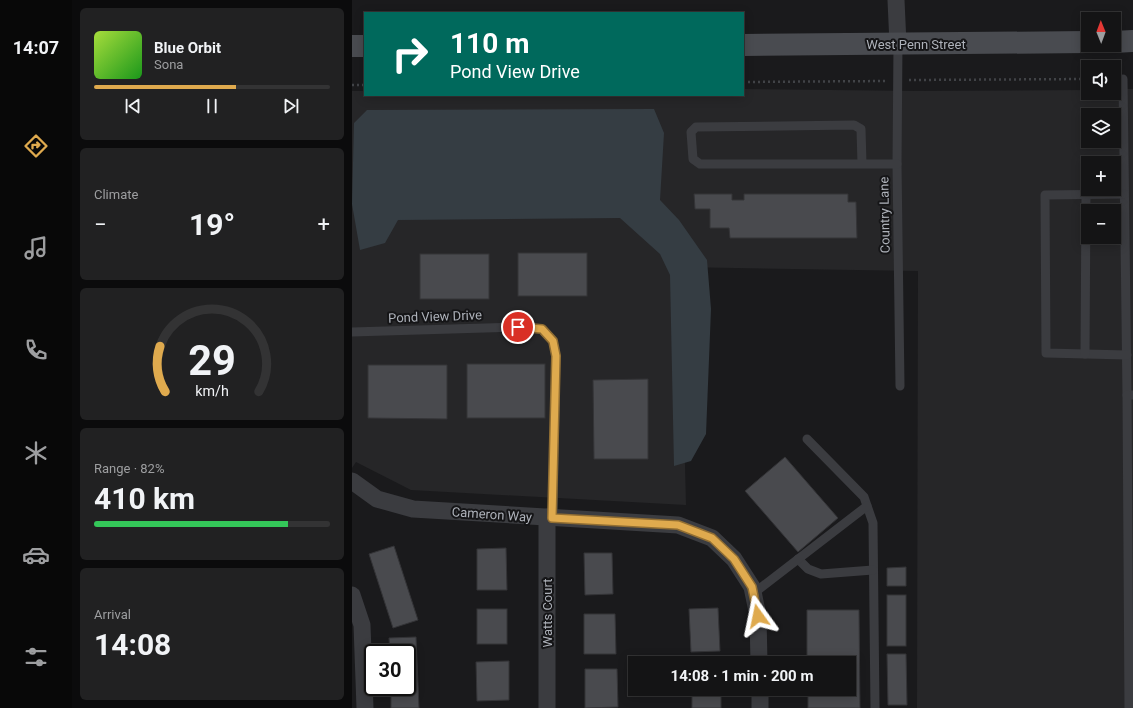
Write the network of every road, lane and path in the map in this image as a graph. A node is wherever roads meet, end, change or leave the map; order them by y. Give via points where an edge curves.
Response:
1 (896, 0) edge
2 (1081, 42) edge
3 (1121, 42) edge
4 (1133, 42) edge
5 (898, 44) junction
6 (744, 45) edge
7 (352, 46) edge
8 (364, 46) edge
9 (1081, 79) edge
10 (1123, 79) dead end
11 (896, 81) junction
12 (744, 82) edge
13 (352, 85) edge
14 (364, 85) edge
15 (1123, 122) junction
16 (1133, 122) edge
17 (862, 164) junction
18 (897, 164) junction
19 (1121, 194) edge
20 (1124, 194) junction
21 (1081, 195) edge
22 (1086, 196) edge
23 (1130, 314) edge
24 (352, 332) edge
25 (1085, 354) junction
26 (1127, 355) junction
27 (900, 386) dead end
28 (1130, 395) edge
29 (807, 439) dead end
30 (354, 488) edge
31 (867, 506) junction
32 (550, 517) junction
33 (798, 559) junction
34 (874, 570) junction
35 (754, 593) junction
36 (352, 595) edge
37 (759, 656) edge
38 (760, 696) edge
39 (365, 708) edge
40 (547, 708) edge
41 (760, 708) edge
42 (875, 708) edge
43 (1129, 708) edge

1 - 5 street
2 - 5 main road, West Penn Street
3 - 4 main road
5 - 6 main road, West Penn Street
5 - 11 lane, Country Lane
7 - 8 main road
9 - 11 path
10 - 15 lane
11 - 12 path
11 - 18 lane, Country Lane
13 - 14 path
15 - 16 lane
15 - 20 lane
17 - 17 lane via 700,164 693,159 691,132 696,127 854,125 861,129
17 - 18 lane
18 - 27 lane, Country Lane
19 - 20 lane
20 - 23 lane
21 - 25 lane via 1045,195 1046,353
22 - 25 lane
23 - 26 lane
24 - 32 lane, Pond View Drive via 518,327 542,329 553,341 556,356
25 - 26 lane
26 - 28 lane
28 - 43 lane
29 - 31 lane via 864,497
30 - 32 street, Cameron Way via 377,499 413,509
31 - 33 lane
31 - 34 lane via 873,523
32 - 35 street, Cameron Way via 678,525 712,538 734,559
32 - 40 street, Watts Court
33 - 34 lane via 808,569 821,574
33 - 35 lane
34 - 42 lane
35 - 37 street, Cameron Way via 758,616
36 - 39 street via 362,625
38 - 41 street

